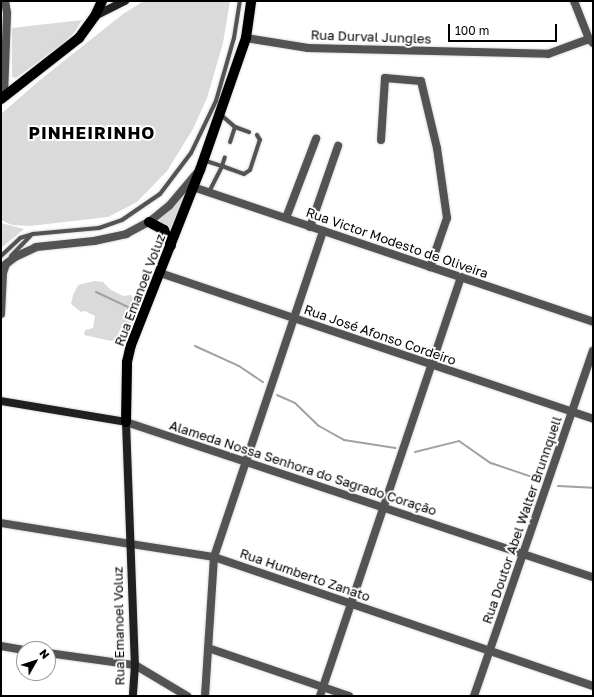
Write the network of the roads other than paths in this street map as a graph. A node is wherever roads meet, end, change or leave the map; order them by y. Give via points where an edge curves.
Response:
1 (4, 1) edge
2 (102, 1) edge
3 (125, 1) edge
4 (240, 1) edge
5 (252, 1) edge
6 (574, 1) edge
7 (95, 16) junction
8 (246, 38) junction
9 (591, 41) edge
10 (2, 97) edge
11 (219, 114) junction
12 (235, 127) junction
13 (249, 132) dead end
14 (256, 135) dead end
15 (316, 139) dead end
16 (381, 140) dead end
17 (230, 142) dead end
18 (338, 146) dead end
19 (225, 157) dead end
20 (201, 165) junction
21 (222, 166) junction
22 (193, 187) junction
23 (209, 192) junction
24 (286, 218) junction
25 (149, 222) junction
26 (310, 227) junction
27 (323, 231) junction
28 (33, 234) junction
29 (171, 246) junction
30 (1, 256) edge
31 (6, 264) junction
32 (430, 267) junction
33 (160, 273) junction
34 (461, 277) junction
35 (1, 314) edge
36 (294, 318) junction
37 (593, 322) edge
38 (593, 351) edge
39 (432, 365) junction
40 (1, 401) edge
41 (572, 412) junction
42 (593, 419) edge
43 (126, 422) junction
44 (246, 462) junction
45 (383, 508) junction
46 (1, 523) edge
47 (130, 544) junction
48 (523, 554) junction
49 (214, 557) junction
50 (593, 577) edge
51 (351, 604) junction
52 (1, 646) edge
53 (208, 648) junction
54 (16, 649) edge
55 (490, 651) junction
56 (56, 654) edge
57 (135, 665) junction
58 (593, 686) edge
59 (323, 687) junction
60 (133, 696) edge
61 (187, 696) edge
62 (205, 696) edge
63 (320, 696) edge
64 (349, 696) edge
65 (474, 696) edge

1 - 10 street via 7,13
2 - 7 main road
3 - 7 main road
4 - 28 lane via 234,38 216,101 191,153 160,194 122,220 99,228
5 - 8 main road, Rua Emanoel Voluz
6 - 9 street
7 - 10 main road via 70,45
8 - 9 street, Rua Durval Jungles via 308,48 548,54
8 - 11 main road, Rua Emanoel Voluz
11 - 12 lane
11 - 20 main road, Rua Emanoel Voluz
12 - 13 lane
12 - 17 lane
14 - 21 lane via 260,140 247,173
15 - 24 street
16 - 32 street via 386,78 421,81 437,148 447,218
18 - 26 street
19 - 21 lane
20 - 21 lane
20 - 22 main road, Rua Emanoel Voluz
20 - 25 street via 168,206
21 - 23 lane
22 - 23 street, Rua Victor Modesto de Oliveira
22 - 29 main road, Rua Emanoel Voluz
23 - 24 street, Rua Victor Modesto de Oliveira
24 - 26 street, Rua Victor Modesto de Oliveira
25 - 29 main road via 164,230
25 - 31 street via 110,239 36,247
26 - 27 street, Rua Victor Modesto de Oliveira
27 - 32 street, Rua Victor Modesto de Oliveira
27 - 36 street
28 - 30 lane via 20,238
28 - 31 lane via 20,245
29 - 33 main road, Rua Emanoel Voluz
31 - 35 street via 3,273
32 - 34 street, Rua Victor Modesto de Oliveira
33 - 36 street, Rua José Afonso Cordeiro
33 - 43 main road, Rua Emanoel Voluz via 131,345 127,362
34 - 37 street, Rua Victor Modesto de Oliveira
34 - 39 street
36 - 39 street, Rua José Afonso Cordeiro
36 - 44 street
38 - 41 street, Rua Doutor Abel Walter Brunnquell
39 - 41 street, Rua José Afonso Cordeiro
39 - 45 street
40 - 43 main road, Alameda Nossa Senhora do Sagrado Coração
41 - 42 street, Rua José Afonso Cordeiro
41 - 48 street, Rua Doutor Abel Walter Brunnquell
43 - 44 street, Alameda Nossa Senhora do Sagrado Coração
43 - 47 main road, Rua Emanoel Voluz
44 - 45 street, Alameda Nossa Senhora do Sagrado Coração
44 - 49 street
45 - 48 street, Alameda Nossa Senhora do Sagrado Coração
45 - 51 street
46 - 47 street, Rua Humberto Zanato
47 - 49 street, Rua Humberto Zanato
47 - 57 main road, Rua Emanoel Voluz
48 - 50 street, Alameda Nossa Senhora do Sagrado Coração
48 - 55 street, Rua Doutor Abel Walter Brunnquell
49 - 51 street, Rua Humberto Zanato
49 - 53 street
51 - 55 street, Rua Humberto Zanato
51 - 59 street
52 - 54 street
53 - 59 street
53 - 62 street
55 - 58 street, Rua Humberto Zanato
55 - 65 street, Rua Doutor Abel Walter Brunnquell
56 - 57 street
57 - 60 main road, Rua Emanoel Voluz
57 - 61 street
59 - 63 street
59 - 64 street

